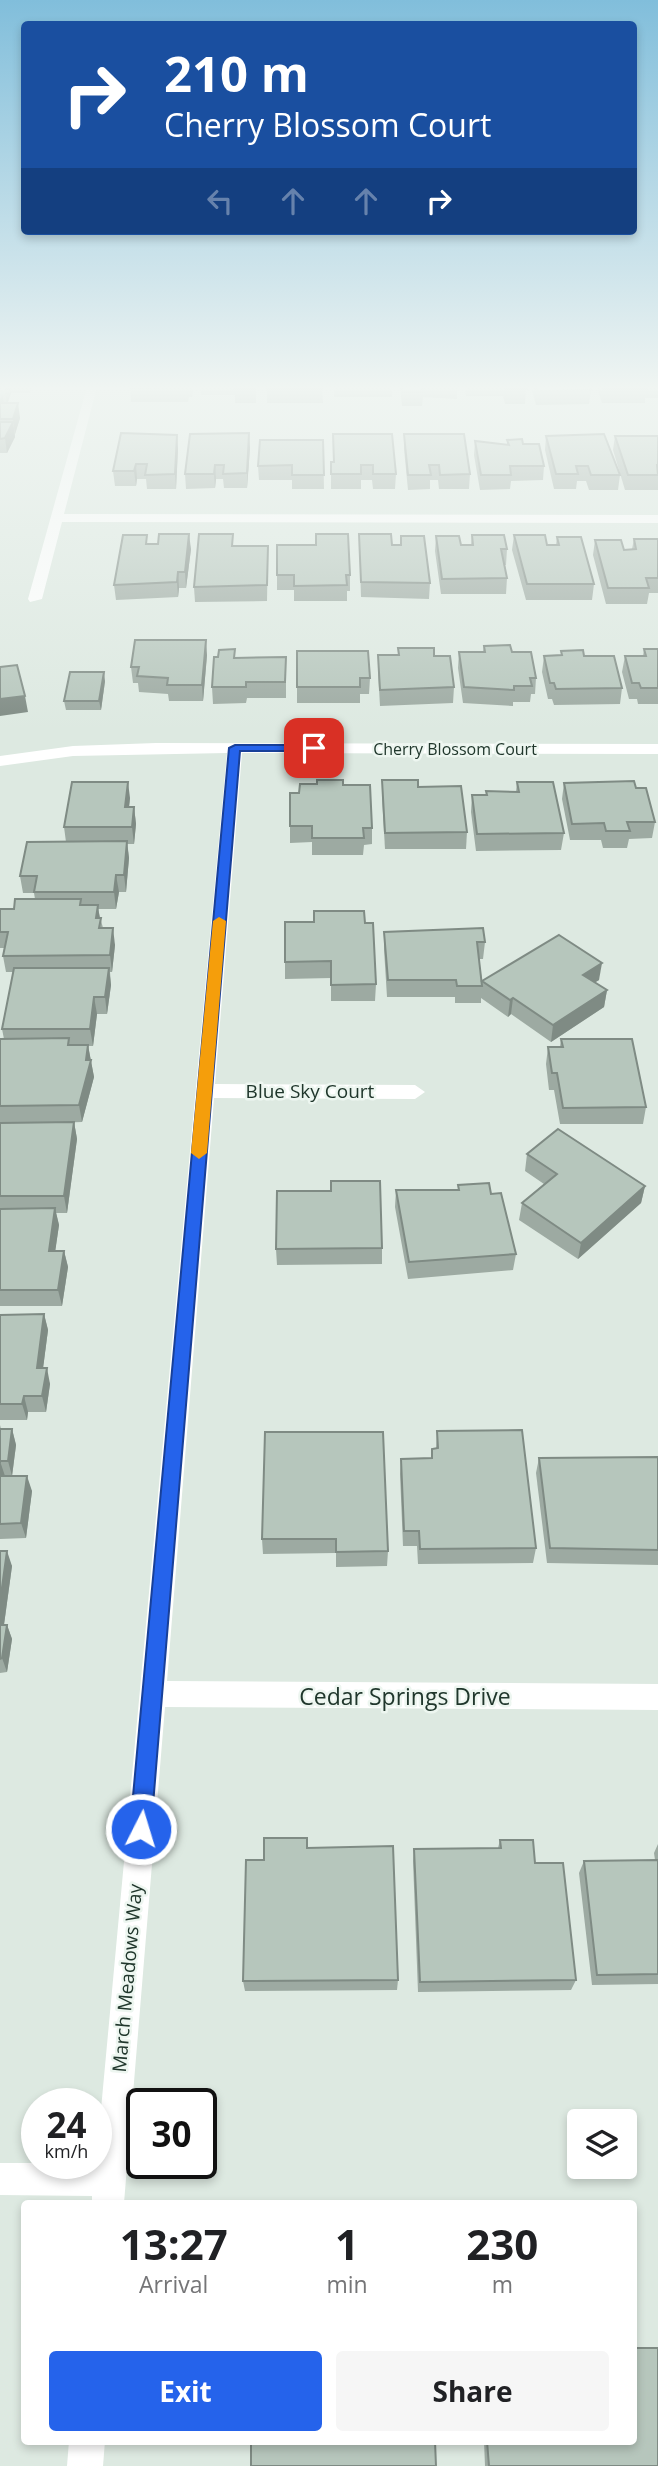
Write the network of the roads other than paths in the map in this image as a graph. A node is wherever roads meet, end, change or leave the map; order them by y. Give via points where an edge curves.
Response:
1 (59, 502) edge
2 (55, 518) junction
3 (658, 519) edge
4 (35, 599) dead end
5 (235, 748) junction
6 (658, 749) edge
7 (0, 761) edge
8 (205, 1091) junction
9 (415, 1092) dead end
10 (152, 1694) junction
11 (658, 1697) edge
12 (0, 2179) edge
13 (109, 2191) edge
14 (87, 2445) edge
15 (85, 2466) edge

1 - 2 street
2 - 3 street
2 - 4 street
5 - 6 street, Cherry Blossom Court
5 - 7 street, Cherry Blossom Court via 73,751
5 - 8 street, March Meadows Way
8 - 9 street, Blue Sky Court
8 - 10 street, March Meadows Way
10 - 11 street, Cedar Springs Drive
10 - 13 street, March Meadows Way
12 - 13 street
14 - 15 street

